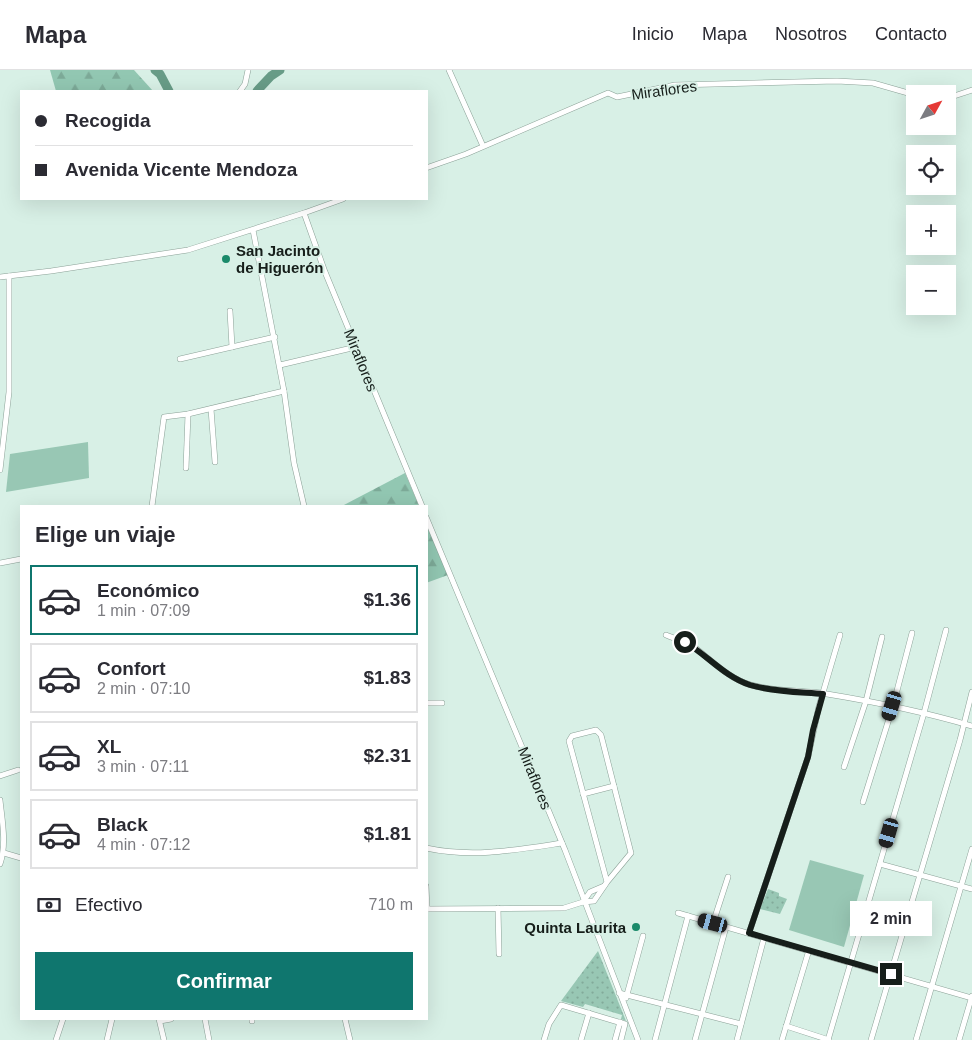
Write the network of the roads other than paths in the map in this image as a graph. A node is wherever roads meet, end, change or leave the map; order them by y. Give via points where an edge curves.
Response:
1 (248, 70) edge
2 (449, 70) edge
3 (241, 90) edge
4 (972, 90) edge
5 (906, 92) edge
6 (956, 95) edge
7 (484, 146) junction
8 (428, 167) edge
9 (340, 200) edge
10 (304, 213) junction
11 (253, 230) junction
12 (9, 276) junction
13 (0, 277) edge
14 (230, 311) dead end
15 (275, 337) junction
16 (232, 347) junction
17 (356, 347) junction
18 (180, 359) dead end
19 (280, 365) junction
20 (284, 391) junction
21 (211, 409) junction
22 (6, 410) junction
23 (0, 412) edge
24 (188, 414) junction
25 (215, 462) dead end
26 (186, 468) dead end
27 (0, 470) edge
28 (152, 505) edge
29 (304, 505) edge
30 (422, 505) edge
31 (428, 522) edge
32 (20, 559) edge
33 (0, 563) edge
34 (946, 630) dead end
35 (912, 633) dead end
36 (666, 635) dead end
37 (840, 635) dead end
38 (882, 637) dead end
39 (972, 692) edge
40 (823, 694) junction
41 (866, 701) junction
42 (428, 703) edge
43 (442, 703) dead end
44 (892, 706) junction
45 (924, 713) junction
46 (964, 723) junction
47 (972, 726) edge
48 (844, 767) dead end
49 (18, 770) dead end
50 (0, 776) edge
51 (614, 786) junction
52 (583, 794) junction
53 (0, 800) edge
54 (863, 802) dead end
55 (2, 842) edge
56 (562, 843) junction
57 (428, 848) edge
58 (972, 849) edge
59 (4, 854) junction
60 (20, 858) edge
61 (0, 864) edge
62 (880, 864) junction
63 (921, 875) junction
64 (728, 877) dead end
65 (605, 884) junction
66 (962, 886) junction
67 (972, 889) edge
68 (583, 902) junction
69 (498, 908) junction
70 (428, 909) edge
71 (678, 913) dead end
72 (688, 916) junction
73 (713, 923) junction
74 (726, 927) junction
75 (749, 933) junction
76 (643, 936) dead end
77 (764, 938) junction
78 (809, 950) junction
79 (499, 954) dead end
80 (852, 963) junction
81 (891, 974) junction
82 (931, 986) junction
83 (619, 994) junction
84 (627, 996) junction
85 (972, 997) edge
86 (665, 1005) junction
87 (625, 1006) junction
88 (589, 1013) junction
89 (702, 1015) junction
90 (63, 1020) edge
91 (112, 1020) edge
92 (159, 1020) edge
93 (205, 1020) edge
94 (345, 1020) edge
95 (620, 1022) junction
96 (741, 1024) junction
97 (786, 1026) junction
98 (56, 1040) edge
99 (107, 1040) edge
100 (164, 1040) edge
101 (208, 1040) edge
102 (350, 1040) edge
103 (544, 1040) edge
104 (581, 1040) edge
105 (615, 1040) edge
106 (621, 1040) edge
107 (638, 1040) edge
108 (655, 1040) edge
109 (696, 1040) edge
110 (737, 1040) edge
111 (782, 1040) edge
112 (829, 1040) edge
113 (872, 1040) edge
114 (916, 1040) edge
115 (959, 1040) edge

1 - 3 street
2 - 7 street
4 - 6 street
5 - 7 street, Miraflores via 873,83 837,81 676,85 617,97 608,93
7 - 8 street, Miraflores
9 - 10 street
10 - 11 street
10 - 17 street, Miraflores
11 - 12 street via 188,250
11 - 15 street
12 - 13 street
12 - 22 street via 9,392
14 - 16 street
15 - 16 street
15 - 19 street
16 - 18 street
17 - 19 street
17 - 30 street, Miraflores
19 - 20 street
20 - 21 street
20 - 29 street
21 - 24 street
21 - 25 street
22 - 23 street
22 - 27 street
24 - 26 street
24 - 28 street via 164,417
31 - 56 street, Miraflores
32 - 33 street
34 - 45 street
35 - 44 street
36 - 40 street via 694,647 750,685
37 - 40 street
38 - 41 street
39 - 46 street
40 - 41 street
40 - 75 street via 808,757
41 - 44 street
41 - 48 street
42 - 43 street
44 - 45 street
44 - 54 street
45 - 46 street
45 - 62 street
46 - 47 street
46 - 63 street
49 - 50 street
51 - 52 street
51 - 52 street via 599,731 572,736 569,738
51 - 65 street via 631,853
52 - 65 street
53 - 55 street
55 - 59 street
56 - 57 street via 487,853
56 - 68 street, Miraflores
58 - 66 street
59 - 60 street
59 - 61 street
62 - 63 street
62 - 80 street
63 - 66 street
63 - 81 street
64 - 73 street
65 - 68 street via 590,892
65 - 68 street via 594,901
66 - 67 street
66 - 82 street
68 - 69 street via 564,908
68 - 83 street, Miraflores
69 - 70 street
69 - 79 street
71 - 72 street
72 - 73 street
72 - 86 street
73 - 74 street
74 - 75 street
74 - 89 street
75 - 77 street
76 - 84 street
77 - 78 street
77 - 96 street
78 - 80 street
78 - 97 street
80 - 81 street
80 - 112 street
81 - 82 street
81 - 113 street
82 - 85 street
82 - 114 street
83 - 84 street
83 - 87 street, Miraflores
84 - 86 street
84 - 87 street
85 - 115 street
86 - 89 street
86 - 108 street
87 - 107 street, Miraflores
88 - 95 street
88 - 103 street via 561,1005
88 - 104 street
89 - 96 street
89 - 109 street
90 - 98 street
91 - 99 street
92 - 100 street
93 - 101 street
94 - 102 street
95 - 105 street
95 - 106 street via 625,1024
96 - 110 street
97 - 111 street
97 - 112 street

